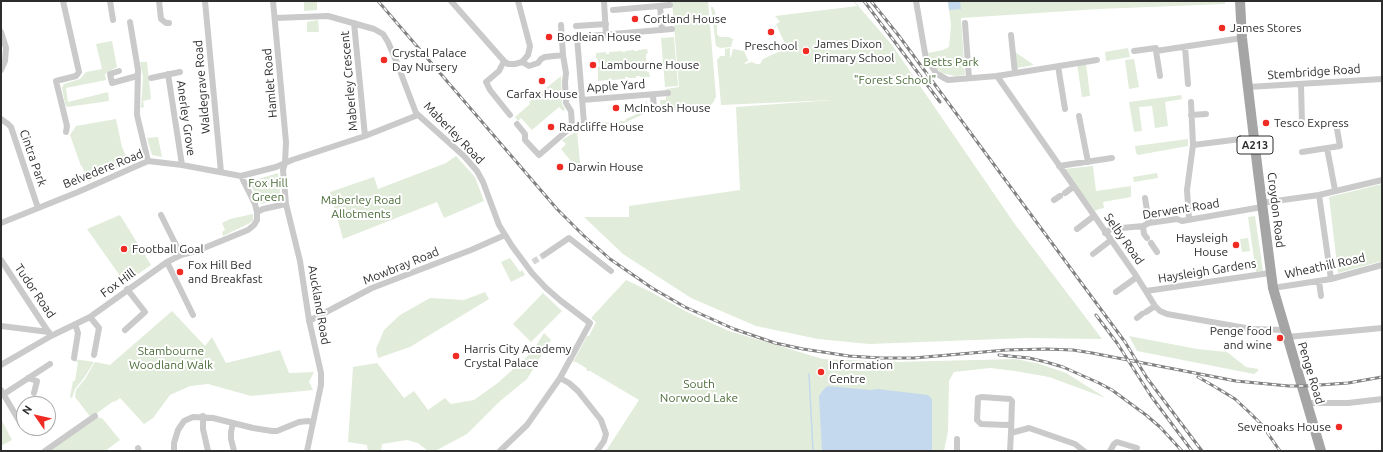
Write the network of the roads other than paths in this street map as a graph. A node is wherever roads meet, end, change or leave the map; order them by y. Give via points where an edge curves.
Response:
1 (63, 1) edge
2 (110, 1) edge
3 (159, 1) edge
4 (204, 1) edge
5 (273, 1) edge
6 (451, 1) edge
7 (518, 1) edge
8 (604, 1) edge
9 (916, 1) edge
10 (1240, 1) edge
11 (670, 5) dead end
12 (660, 6) junction
13 (613, 10) dead end
14 (275, 18) junction
15 (113, 20) dead end
16 (130, 22) dead end
17 (169, 23) dead end
18 (354, 23) junction
19 (965, 23) dead end
20 (606, 24) junction
21 (561, 25) dead end
22 (576, 26) dead end
23 (672, 29) dead end
24 (662, 30) junction
25 (1, 32) edge
26 (634, 32) junction
27 (606, 35) junction
28 (1012, 35) dead end
29 (1242, 38) junction
30 (635, 39) dead end
31 (1185, 47) junction
32 (1134, 51) dead end
33 (1156, 51) junction
34 (563, 55) junction
35 (1096, 60) dead end
36 (504, 61) junction
37 (522, 62) junction
38 (1058, 66) junction
39 (1, 70) edge
40 (119, 71) dead end
41 (180, 72) dead end
42 (1016, 73) junction
43 (168, 74) junction
44 (587, 74) dead end
45 (580, 75) junction
46 (137, 76) junction
47 (997, 76) junction
48 (1160, 76) dead end
49 (151, 78) dead end
50 (969, 78) junction
51 (1382, 79) edge
52 (1188, 84) dead end
53 (1301, 84) junction
54 (1248, 87) junction
55 (668, 94) dead end
56 (653, 95) junction
57 (582, 100) junction
58 (1191, 102) dead end
59 (1065, 109) dead end
60 (654, 110) dead end
61 (1206, 114) dead end
62 (418, 115) junction
63 (510, 115) dead end
64 (1191, 115) junction
65 (1079, 116) dead end
66 (1, 119) edge
67 (584, 123) dead end
68 (517, 124) dead end
69 (1302, 124) dead end
70 (1337, 129) dead end
71 (66, 132) dead end
72 (365, 136) junction
73 (1241, 139) dead end
74 (1193, 145) junction
75 (1327, 148) junction
76 (1302, 152) dead end
77 (1112, 158) dead end
78 (148, 161) junction
79 (1088, 162) junction
80 (285, 163) junction
81 (182, 165) junction
82 (1059, 166) junction
83 (221, 172) junction
84 (241, 176) junction
85 (1382, 180) edge
86 (1073, 187) junction
87 (1335, 190) junction
88 (1319, 195) junction
89 (1060, 196) dead end
90 (1145, 198) dead end
91 (286, 204) junction
92 (1261, 205) junction
93 (38, 208) junction
94 (257, 212) junction
95 (161, 215) dead end
96 (1094, 216) junction
97 (1189, 219) junction
98 (1149, 222) junction
99 (1, 223) edge
100 (1143, 226) junction
101 (1076, 229) dead end
102 (1105, 233) junction
103 (505, 235) junction
104 (1147, 238) dead end
105 (1111, 240) junction
106 (1151, 244) dead end
107 (1157, 252) dead end
108 (1093, 254) dead end
109 (181, 255) junction
110 (544, 255) tunnel mouth
111 (1, 260) edge
112 (167, 262) junction
113 (534, 262) tunnel mouth
114 (604, 265) junction
115 (1382, 265) edge
116 (527, 267) junction
117 (599, 271) dead end
118 (611, 271) dead end
119 (1270, 273) junction
120 (1137, 277) junction
121 (1331, 279) junction
122 (1319, 281) junction
123 (1273, 288) junction
124 (127, 289) junction
125 (1146, 291) junction
126 (1116, 292) dead end
127 (1321, 296) dead end
128 (1276, 303) joint
129 (1155, 306) junction
130 (193, 315) dead end
131 (1142, 315) dead end
132 (90, 317) junction
133 (309, 322) junction
134 (76, 324) junction
135 (1, 326) edge
136 (1382, 328) edge
137 (125, 330) dead end
138 (1286, 333) junction
139 (50, 334) junction
140 (94, 355) dead end
141 (74, 358) dead end
142 (50, 364) dead end
143 (1, 365) edge
144 (28, 378) junction
145 (560, 378) junction
146 (2, 392) edge
147 (34, 393) dead end
148 (1382, 400) edge
149 (1306, 403) junction
150 (16, 413) edge
151 (95, 416) dead end
152 (203, 416) junction
153 (312, 422) junction
154 (233, 423) junction
155 (1011, 424) junction
156 (1012, 433) junction
157 (957, 439) dead end
158 (1137, 448) dead end
159 (45, 451) edge
160 (174, 451) edge
161 (208, 451) edge
162 (234, 451) edge
163 (307, 451) edge
164 (500, 451) edge
165 (597, 451) edge
166 (956, 451) edge
167 (1010, 451) edge
168 (1084, 451) edge
169 (1110, 451) edge
170 (1321, 451) edge

1 - 71 street via 79,72 76,76 56,81 67,126
2 - 15 street
3 - 17 street via 161,19
4 - 83 street, Waldegrave Road
5 - 14 street, Hamlet Road
6 - 36 street
7 - 37 street via 530,46 528,55
8 - 20 street
9 - 50 street via 926,60 937,74 948,80
10 - 29 main road, Croydon Road / A213
11 - 12 street
12 - 13 street
12 - 24 street
14 - 18 street, Maberley Road via 328,16
14 - 80 street, Hamlet Road via 286,142
16 - 46 street via 137,60
18 - 62 street, Maberley Road via 378,31 388,42
18 - 72 street, Maberley Crescent
19 - 50 street
20 - 22 street
20 - 27 street
21 - 34 street
23 - 24 street, Apple Yard
24 - 26 street, Apple Yard
25 - 39 street via 6,48
26 - 27 street, Apple Yard
26 - 30 street
27 - 45 street, Apple Yard via 577,38
28 - 42 street
29 - 31 street
29 - 54 main road, Croydon Road / A213
31 - 33 street
31 - 52 street
32 - 33 street via 1156,48
33 - 48 street
34 - 37 street via 545,57 529,66
34 - 68 street via 566,103 571,110 572,125 539,155 525,140 526,134
35 - 38 street
36 - 37 street via 508,64
36 - 63 street via 499,71 486,82
38 - 42 street
38 - 59 street
40 - 46 street via 110,74 112,83
41 - 43 street
42 - 47 street
43 - 49 street
43 - 81 street, Anerley Grove
44 - 45 street, Apple Yard
45 - 57 street, Apple Yard
46 - 78 street via 137,115
47 - 50 street
47 - 82 street, Selby Road
51 - 53 street, Stembridge Road
53 - 54 street, Stembridge Road
53 - 69 street
54 - 92 main road, Croydon Road / A213
55 - 56 street, Apple Yard
56 - 57 street, Apple Yard
56 - 60 street, Apple Yard
57 - 67 street, Apple Yard
58 - 64 street
61 - 64 street
62 - 72 street, Belvedere Road
62 - 103 street, Maberley Road via 477,171
64 - 74 street
65 - 79 street
66 - 93 street, Cintra Park via 11,127
70 - 75 street via 1340,146
72 - 80 street, Belvedere Road
73 - 74 street
74 - 97 street via 1187,190
75 - 76 street
75 - 87 street
77 - 79 street
78 - 81 street, Belvedere Road
78 - 93 street, Belvedere Road
79 - 82 street
80 - 84 street, Belvedere Road
80 - 91 street, Auckland Road via 283,170
81 - 83 street, Belvedere Road
82 - 86 street, Selby Road
83 - 84 street, Belvedere Road
84 - 94 street via 256,204
85 - 87 street, Derwent Road
86 - 89 street
86 - 96 street, Selby Road
87 - 88 street, Derwent Road
88 - 92 street, Derwent Road
88 - 121 street
90 - 98 street
91 - 94 street
91 - 133 street, Auckland Road via 300,261
92 - 97 street, Derwent Road
92 - 119 main road, Croydon Road / A213
93 - 99 street, Belvedere Road
94 - 109 street, Fox Hill via 257,220 248,230
95 - 109 street
96 - 101 street
96 - 102 street, Selby Road
97 - 98 street, Derwent Road
98 - 100 street, Derwent Road
100 - 102 street, Derwent Road via 1111,229
100 - 104 street
102 - 105 street, Selby Road
103 - 116 street, Maberley Road
103 - 133 street, Mowbray Road via 372,288
105 - 108 street
105 - 120 street, Selby Road
106 - 107 street
109 - 112 street, Fox Hill
110 - 114 street via 569,238
111 - 139 street, Tudor Road
112 - 124 street, Fox Hill
112 - 130 street
113 - 116 street
114 - 117 street
114 - 118 street
115 - 121 street, Wheathill Road
116 - 145 street, Maberley Road via 561,302 590,323
119 - 123 main road, Croydon Road / A213
119 - 125 street, Haysleigh Gardens
120 - 125 street, Selby Road
120 - 126 street
121 - 122 street, Wheathill Road
122 - 123 street, Wheathill Road
122 - 127 street
123 - 128 main road, Croydon Road / A213
124 - 132 street, Fox Hill
124 - 137 street via 145,312
125 - 129 street, Selby Road
128 - 138 main road, Penge Road / A213
129 - 131 street
129 - 138 street via 1167,314
132 - 134 street, Fox Hill
132 - 140 street via 99,328
133 - 153 street, Auckland Road via 322,378
134 - 139 street, Fox Hill
134 - 141 street via 78,333
135 - 139 street
136 - 138 street
138 - 149 main road, Penge Road / A213
139 - 143 street, Fox Hill
142 - 144 street
144 - 146 street
144 - 147 street via 37,381
145 - 164 street via 526,425
145 - 165 street via 578,391 601,420 606,434
146 - 150 street
148 - 149 street
149 - 170 main road, Penge Road / A213
151 - 159 street
152 - 154 street
152 - 160 street via 187,419 180,425 175,436
152 - 161 street
153 - 154 street via 299,422 277,431
153 - 163 street, Auckland Road
154 - 162 street via 231,438
155 - 155 street via 981,424 977,420 978,398 1010,399
155 - 156 street
156 - 167 street
156 - 168 street via 1029,428 1075,444
157 - 166 street
158 - 169 street via 1117,442

